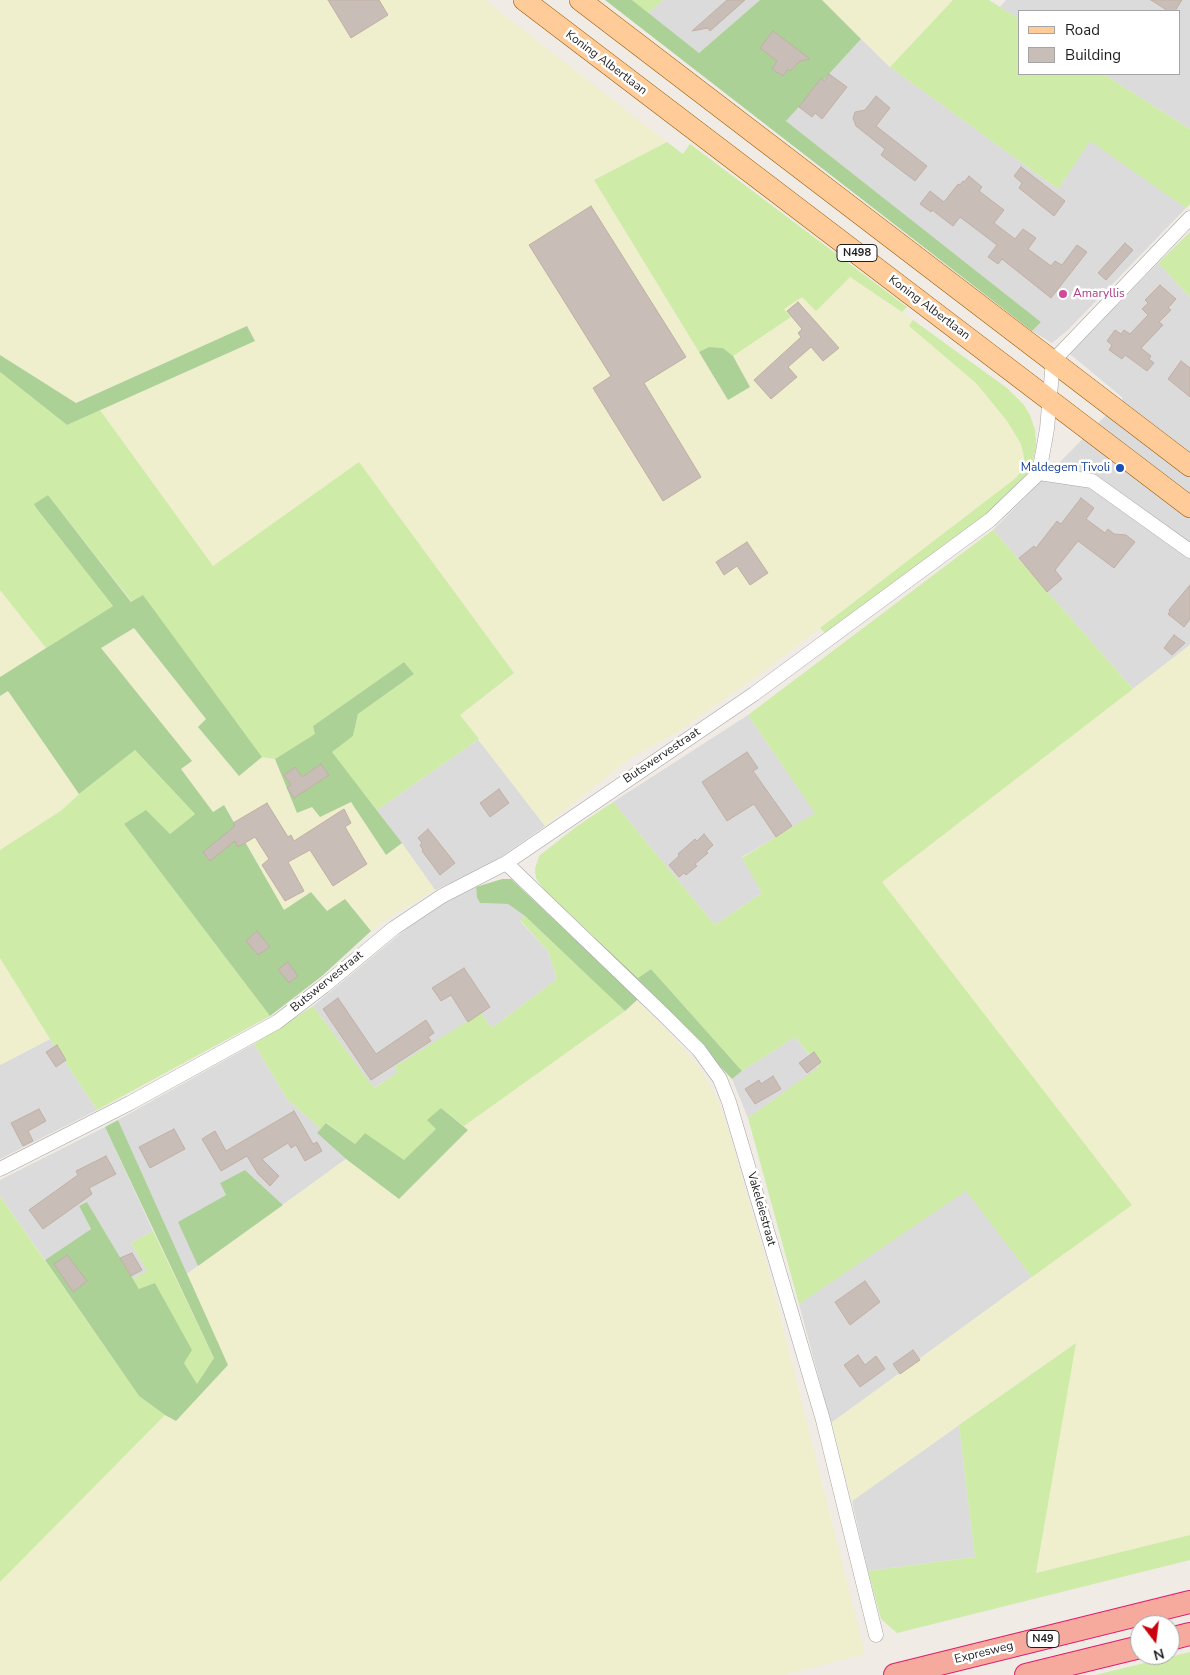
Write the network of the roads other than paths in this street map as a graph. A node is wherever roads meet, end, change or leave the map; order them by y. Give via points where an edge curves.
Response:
1 (524, 0) edge
2 (580, 0) edge
3 (1190, 218) edge
4 (1053, 361) junction
5 (1050, 400) junction
6 (1190, 466) edge
7 (1038, 473) junction
8 (1190, 507) edge
9 (1190, 551) edge
10 (506, 863) junction
11 (0, 1169) edge
12 (1190, 1602) edge
13 (876, 1635) dead end
14 (1130, 1649) edge
15 (896, 1675) edge
16 (1026, 1675) edge

1 - 5 main road, Koning Albertlaan / N498
2 - 4 main road, N498
3 - 4 street
4 - 5 street
4 - 6 main road, N498
5 - 7 street
5 - 8 main road, Koning Albertlaan / N498
7 - 9 street via 1092,481
7 - 10 street, Butswervestraat via 990,520 770,683
10 - 11 street, Butswervestraat via 442,896 394,928 277,1022 130,1103
10 - 13 street, Vakeleiestraat via 699,1050 720,1079 730,1102 823,1420
12 - 15 highway, Expresweg / N49
14 - 16 highway

